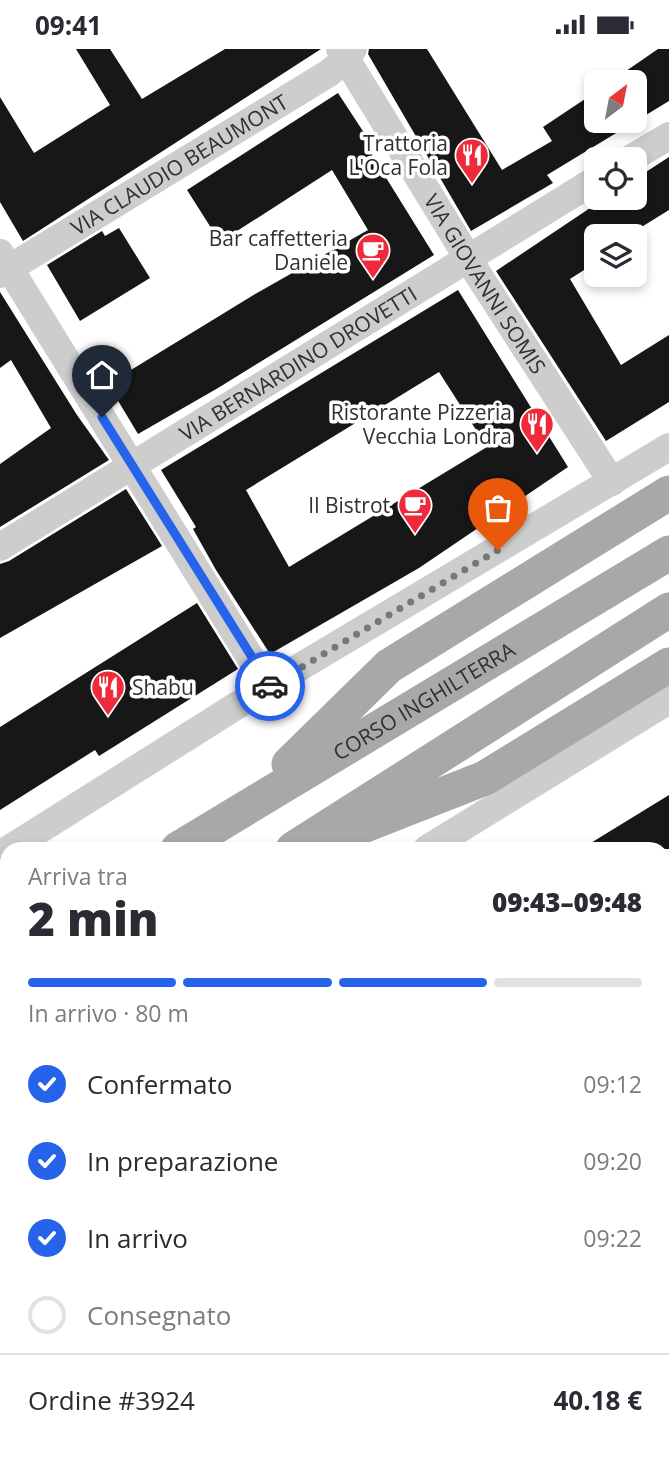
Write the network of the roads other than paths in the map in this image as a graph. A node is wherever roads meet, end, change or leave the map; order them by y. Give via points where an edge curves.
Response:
1 (346, 53) edge
2 (669, 135) edge
3 (647, 149) edge
4 (584, 187) edge
5 (467, 258) junction
6 (3, 265) edge
7 (669, 447) edge
8 (131, 465) junction
9 (612, 482) junction
10 (669, 493) edge
11 (0, 547) edge
12 (669, 553) edge
13 (669, 610) edge
14 (669, 665) edge
15 (268, 686) junction
16 (669, 701) edge
17 (250, 803) junction
18 (19, 842) edge
19 (189, 842) edge
20 (304, 842) edge
21 (322, 842) edge
22 (438, 842) edge

1 - 5 street, VIA GIOVANNI SOMIS
1 - 6 street, VIA CLAUDIO BEAUMONT via 329,73
2 - 3 street
4 - 5 street, VIA BERNARDINO DROVETTI
5 - 8 street, VIA BERNARDINO DROVETTI
5 - 9 street, VIA GIOVANNI SOMIS
6 - 8 street
7 - 9 street
8 - 11 street, VIA BERNARDINO DROVETTI
8 - 15 street
9 - 15 street
10 - 17 main road via 389,666
12 - 17 main road, CORSO INGHILTERRA
13 - 20 main road
14 - 21 main road via 485,778
15 - 18 street
16 - 22 street
17 - 19 main road, CORSO INGHILTERRA

